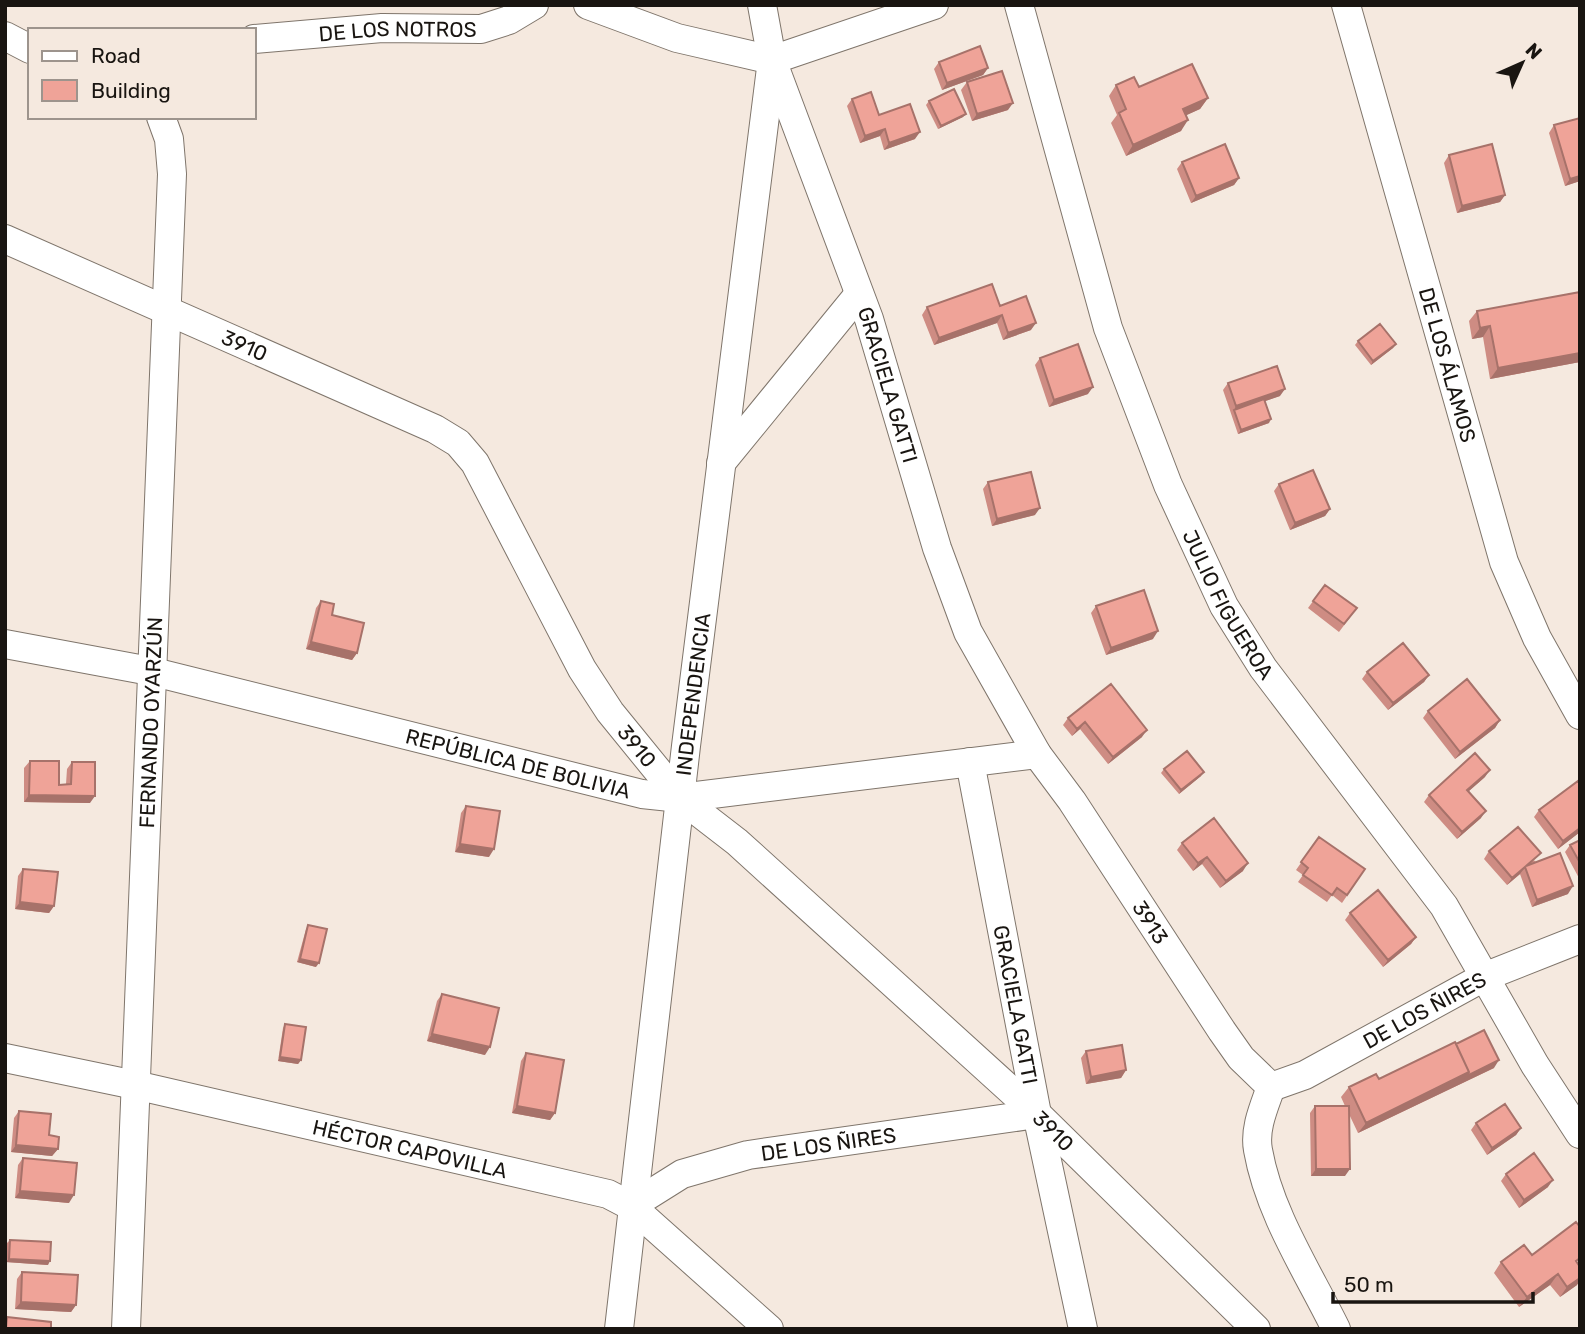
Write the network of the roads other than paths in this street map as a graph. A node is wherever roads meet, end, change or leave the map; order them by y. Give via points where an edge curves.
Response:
1 (534, 5) edge
2 (588, 5) edge
3 (762, 5) edge
4 (934, 5) edge
5 (1019, 5) edge
6 (1346, 5) edge
7 (5, 36) edge
8 (256, 39) edge
9 (28, 48) edge
10 (772, 60) junction
11 (162, 119) edge
12 (5, 239) edge
13 (859, 294) junction
14 (165, 312) junction
15 (722, 463) junction
16 (5, 644) edge
17 (150, 671) junction
18 (1580, 715) edge
19 (1037, 754) junction
20 (970, 762) junction
21 (680, 798) junction
22 (1580, 939) edge
23 (1485, 977) junction
24 (5, 1058) edge
25 (135, 1085) junction
26 (1271, 1087) junction
27 (1037, 1114) junction
28 (1580, 1134) edge
29 (631, 1206) junction
30 (126, 1329) edge
31 (619, 1329) edge
32 (769, 1329) edge
33 (1083, 1329) edge
34 (1256, 1329) edge
35 (1336, 1329) edge

1 - 8 street, DE LOS NOTROS via 481,29 382,28
2 - 10 street via 677,38
3 - 10 street, GRACIELA GATTI
4 - 10 street
5 - 23 street, JULIO FIGUEROA via 1108,328 1168,485 1224,606 1271,679 1444,906
6 - 18 street, DE LOS ÁLAMOS via 1504,562 1537,638
7 - 9 street
10 - 13 street, GRACIELA GATTI
10 - 15 street, INDEPENDENCIA
11 - 14 street, FERNANDO OYARZÚN via 172,174
12 - 14 street, 3910
13 - 15 street
13 - 19 street, GRACIELA GATTI via 954,598 968,632
14 - 17 street, FERNANDO OYARZÚN
14 - 21 street, 3910 via 435,429 457,443 475,463 582,669 610,712
15 - 21 street, INDEPENDENCIA
16 - 17 street, REPÚBLICA DE BOLIVIA
17 - 21 street, REPÚBLICA DE BOLIVIA via 642,794
17 - 25 street, FERNANDO OYARZÚN
19 - 20 street, REPÚBLICA DE BOLIVIA
19 - 26 street, 3913 via 1222,1031
20 - 21 street, REPÚBLICA DE BOLIVIA
20 - 27 street, GRACIELA GATTI
21 - 27 street, 3910 via 737,842
21 - 29 street, INDEPENDENCIA
22 - 23 street, DE LOS ÑIRES
23 - 26 street, DE LOS ÑIRES via 1305,1075
23 - 28 street, JULIO FIGUEROA
24 - 25 street, HÉCTOR CAPOVILLA
25 - 29 street, HÉCTOR CAPOVILLA via 582,1186
25 - 30 street, FERNANDO OYARZÚN
26 - 35 street via 1260,1116 1258,1149 1276,1209
27 - 29 street, DE LOS ÑIRES via 748,1155 682,1174
27 - 33 street, GRACIELA GATTI
27 - 34 street, 3910
29 - 31 street, INDEPENDENCIA
29 - 32 street, HÉCTOR CAPOVILLA

